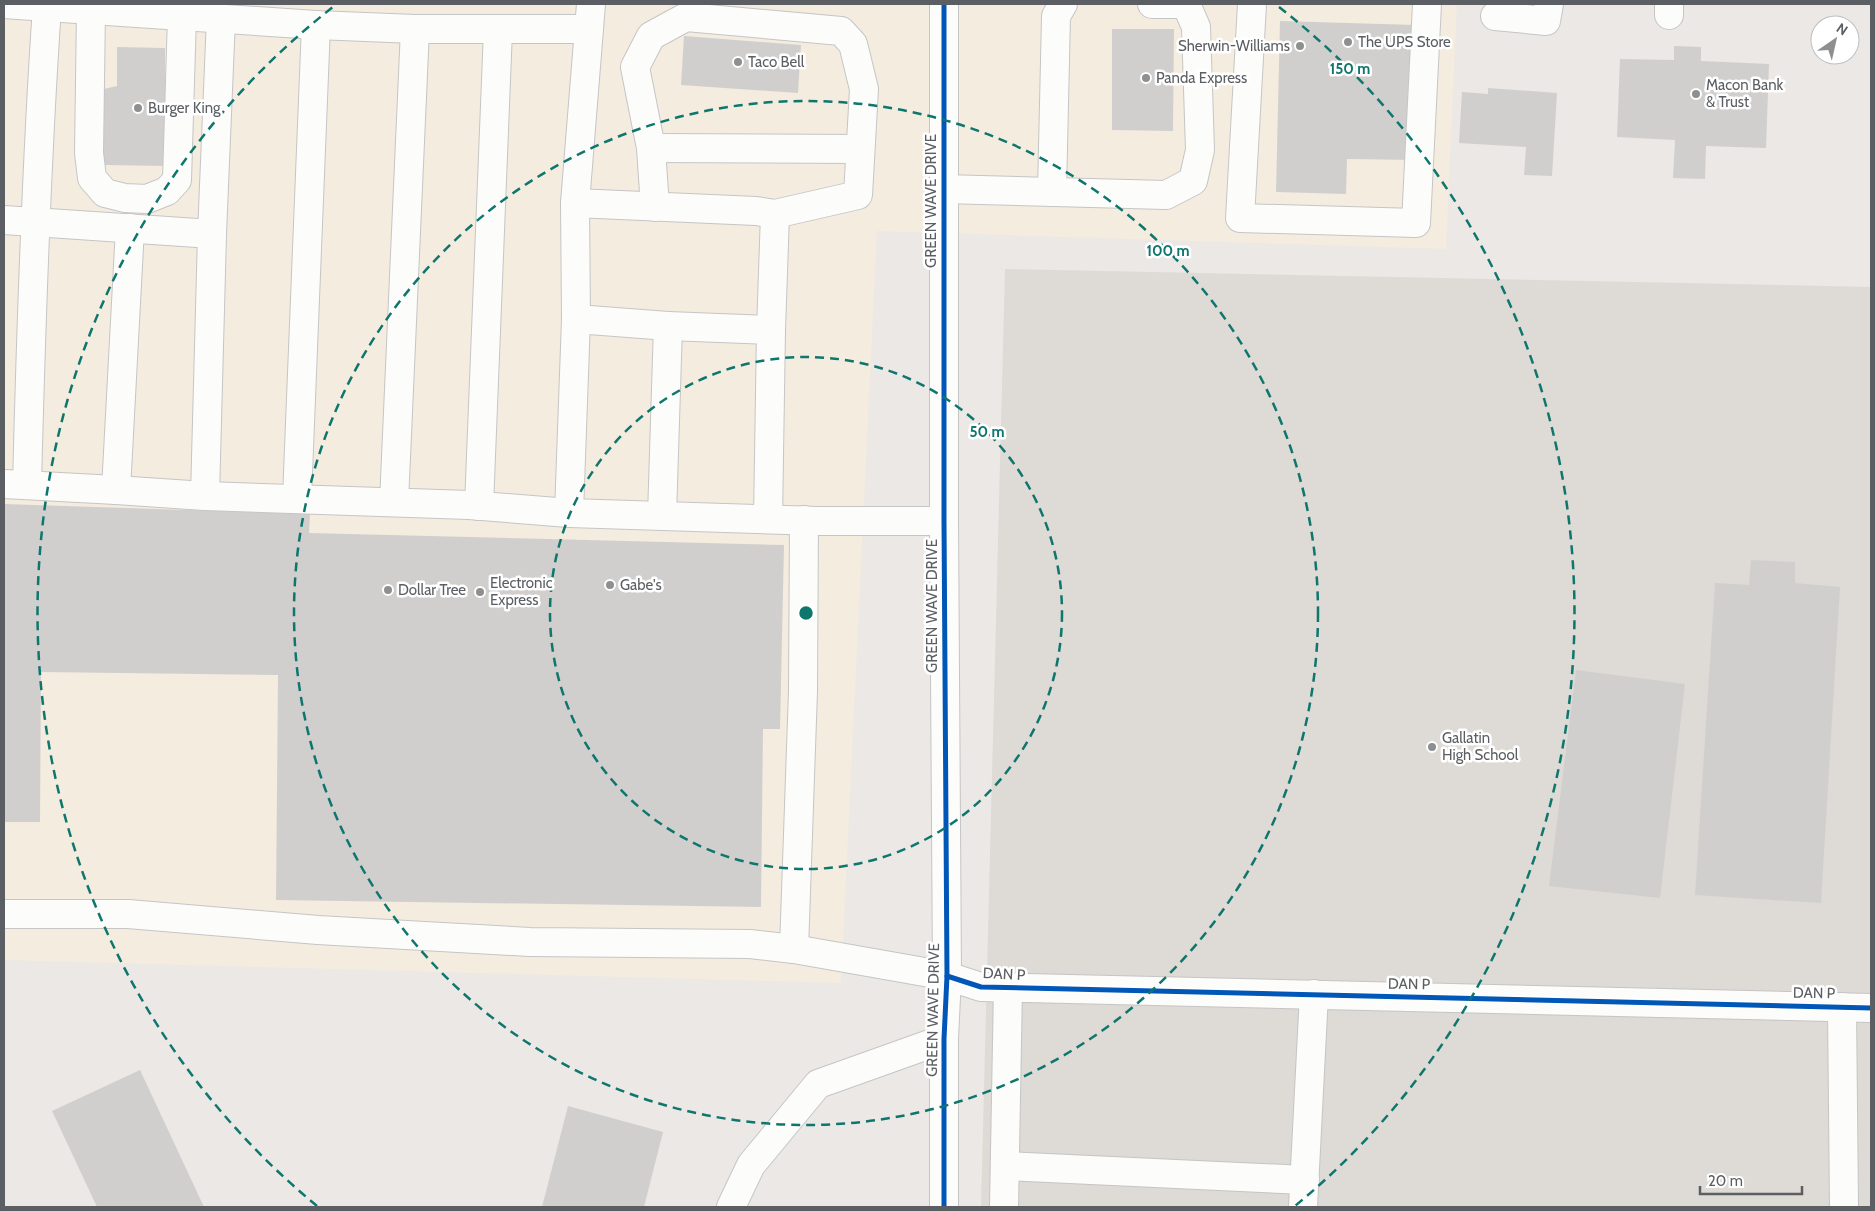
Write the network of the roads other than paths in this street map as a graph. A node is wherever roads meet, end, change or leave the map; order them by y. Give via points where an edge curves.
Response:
1 (4, 4) edge
2 (944, 4) edge
3 (1062, 4) edge
4 (1152, 4) edge
5 (1186, 4) edge
6 (1252, 4) edge
7 (1427, 4) edge
8 (1549, 4) edge
9 (47, 5) edge
10 (92, 10) junction
11 (182, 16) junction
12 (590, 16) edge
13 (1495, 16) dead end
14 (221, 18) junction
15 (316, 25) junction
16 (415, 29) junction
17 (498, 30) junction
18 (651, 148) junction
19 (860, 149) junction
20 (943, 189) junction
21 (1052, 192) junction
22 (575, 203) junction
23 (655, 207) junction
24 (775, 214) junction
25 (4, 220) edge
26 (35, 222) junction
27 (130, 228) junction
28 (212, 234) junction
29 (576, 319) junction
30 (668, 326) junction
31 (771, 330) junction
32 (15, 485) edge
33 (116, 490) junction
34 (205, 496) junction
35 (297, 498) junction
36 (394, 502) junction
37 (479, 506) junction
38 (569, 513) junction
39 (662, 516) junction
40 (768, 519) junction
41 (804, 520) junction
42 (944, 522) junction
43 (4, 914) edge
44 (794, 949) junction
45 (948, 976) junction
46 (1008, 987) junction
47 (1314, 994) junction
48 (1842, 1007) junction
49 (1871, 1008) edge
50 (944, 1039) junction
51 (1005, 1166) junction
52 (1305, 1180) junction
53 (731, 1207) edge
54 (944, 1207) edge
55 (1004, 1207) edge
56 (1303, 1207) edge
57 (1844, 1207) edge

1 - 9 street
2 - 20 street, GREEN WAVE DRIVE
3 - 21 street via 1056,16
4 - 5 street
5 - 21 street via 1196,27 1200,150 1193,181 1166,195
6 - 7 street via 1240,218 1416,223
8 - 13 street via 1546,21
9 - 10 street
9 - 26 street
10 - 11 street
10 - 11 street via 89,153 92,178 105,194 125,198 147,199 167,191 176,180
11 - 14 street
12 - 17 street
12 - 22 street
14 - 15 street
14 - 28 street
15 - 16 street
15 - 35 street
16 - 17 street
16 - 36 street
17 - 37 street
18 - 19 street
18 - 19 street via 635,67 651,36 686,17 842,31 853,44 864,89
18 - 23 street
19 - 24 street via 858,195
20 - 21 street
20 - 42 street, GREEN WAVE DRIVE
22 - 23 street
22 - 29 street
23 - 24 street
24 - 31 street
25 - 26 street
26 - 27 street
26 - 32 street
27 - 28 street
27 - 33 street
28 - 34 street
29 - 30 street
29 - 38 street
30 - 31 street
30 - 39 street
31 - 40 street
32 - 33 street
33 - 34 street
34 - 35 street
35 - 36 street
36 - 37 street
37 - 38 street
38 - 39 street
39 - 40 street
40 - 41 street
41 - 42 street
41 - 44 street via 803,691
42 - 45 street, GREEN WAVE DRIVE
43 - 44 street, DAN P via 128,914 318,930 530,942 750,944
44 - 45 street, DAN P
45 - 46 street, DAN P via 981,987
45 - 50 street, GREEN WAVE DRIVE
46 - 47 street, DAN P
46 - 51 street
47 - 48 street, DAN P
47 - 52 street
48 - 49 street, DAN P
48 - 57 street
50 - 53 street via 818,1084 751,1164
50 - 54 street, GREEN WAVE DRIVE
51 - 52 street
51 - 55 street
52 - 56 street

